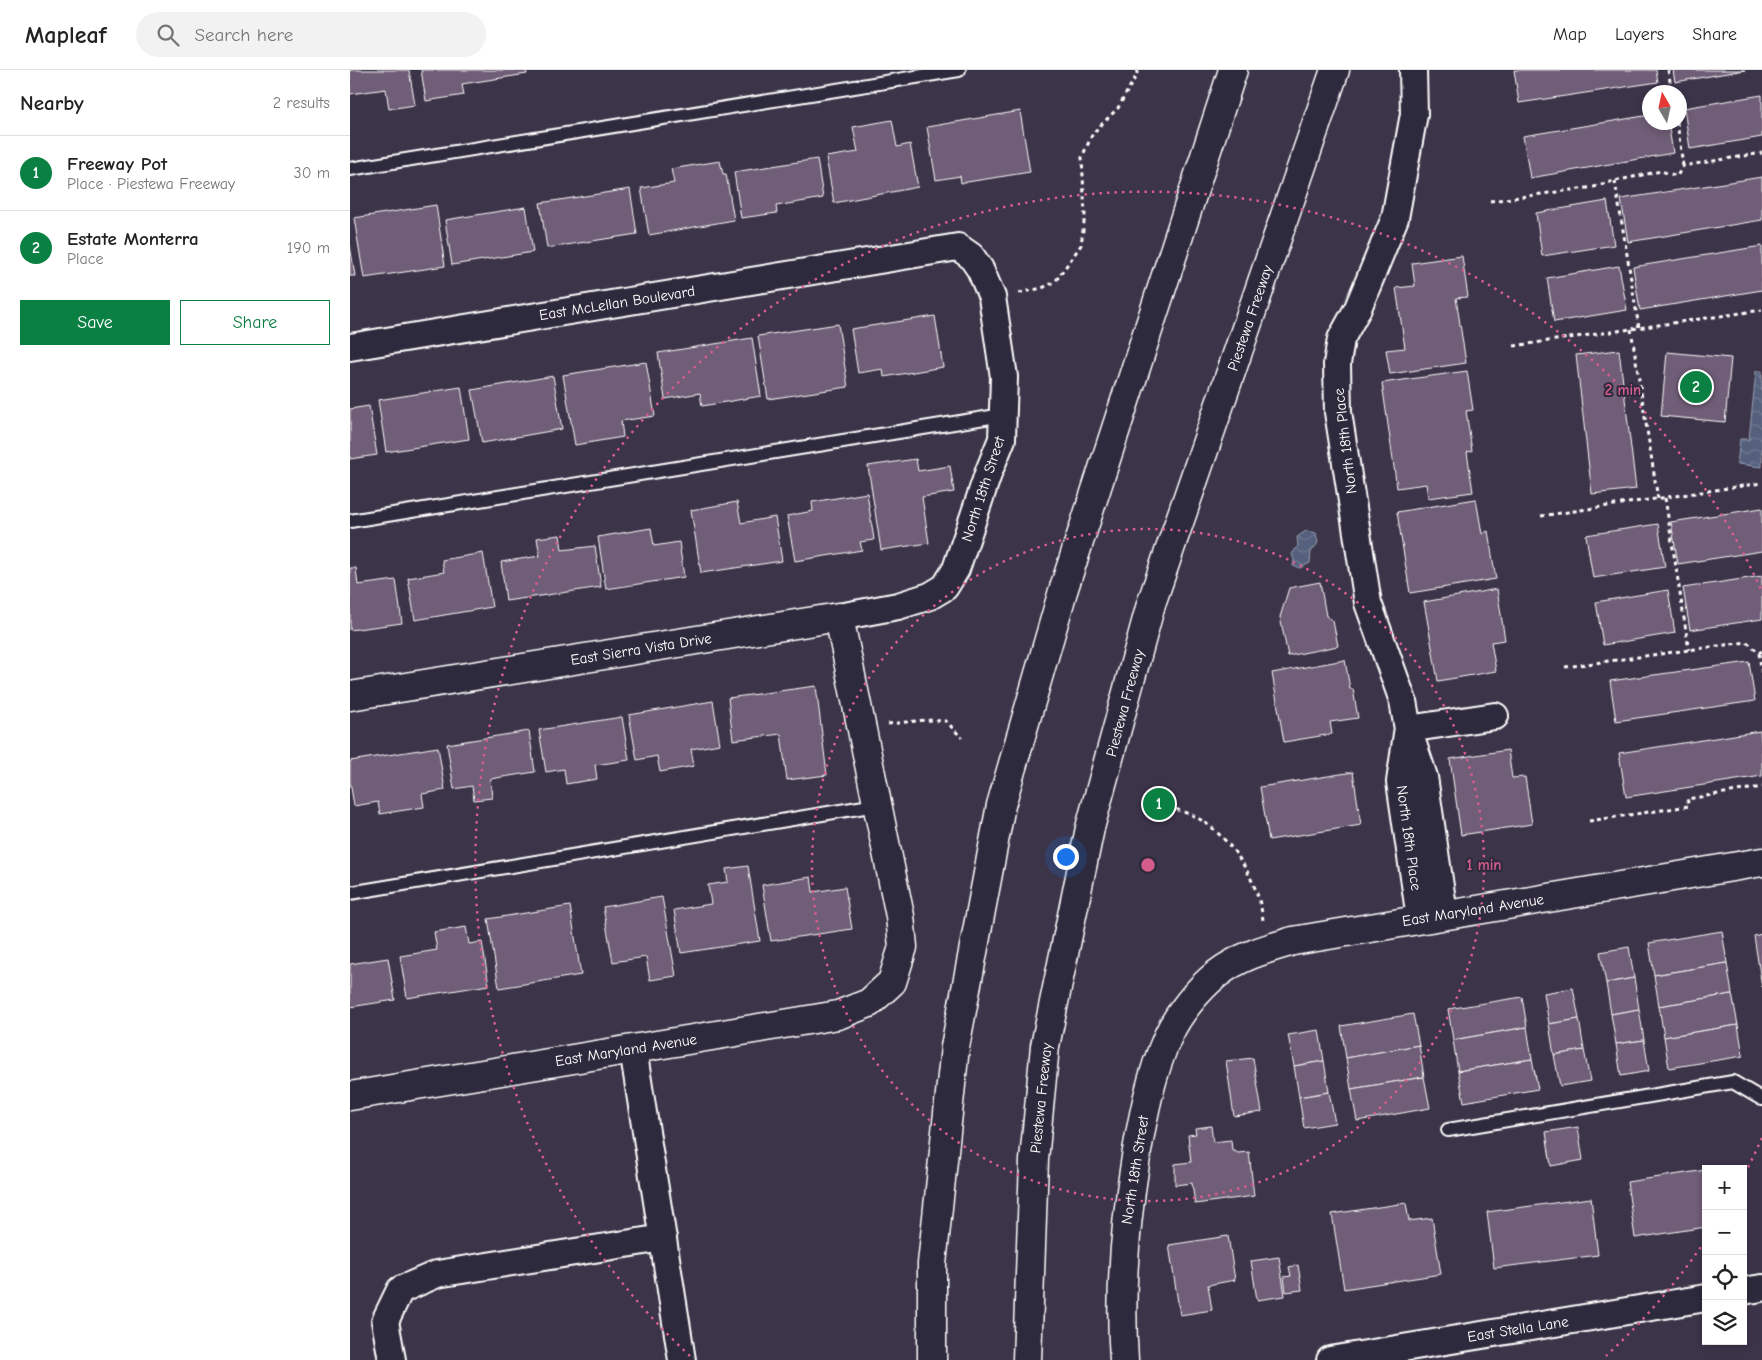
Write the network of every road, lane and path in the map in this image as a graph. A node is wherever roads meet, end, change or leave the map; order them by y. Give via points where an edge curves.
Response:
1 (959, 70) edge
2 (1138, 70) edge
3 (1233, 70) edge
4 (1335, 70) edge
5 (1413, 70) edge
6 (1668, 70) edge
7 (1671, 85) edge
8 (1678, 130) edge
9 (1762, 153) edge
10 (1683, 166) junction
11 (350, 169) edge
12 (1615, 181) junction
13 (1490, 201) dead end
14 (883, 258) joint
15 (992, 298) junction
16 (1762, 310) edge
17 (1639, 328) junction
18 (1632, 329) junction
19 (1514, 346) dead end
20 (350, 347) edge
21 (1003, 415) junction
22 (1762, 483) edge
23 (1665, 498) junction
24 (1658, 499) junction
25 (1540, 516) dead end
26 (350, 521) edge
27 (930, 596) joint
28 (839, 617) junction
29 (1689, 650) junction
30 (1760, 652) edge
31 (1565, 667) dead end
32 (1762, 675) edge
33 (350, 696) edge
34 (1495, 716) dead end
35 (861, 729) junction
36 (1408, 729) junction
37 (962, 738) dead end
38 (1762, 787) edge
39 (876, 805) junction
40 (1169, 806) dead end
41 (1589, 821) dead end
42 (1762, 862) edge
43 (350, 893) edge
44 (1432, 916) junction
45 (1265, 949) junction
46 (1198, 993) joint
47 (633, 1049) junction
48 (350, 1096) edge
49 (1762, 1099) edge
50 (1448, 1130) dead end
51 (663, 1238) junction
52 (1762, 1288) edge
53 (1747, 1290) edge
54 (1702, 1299) edge
55 (392, 1360) edge
56 (682, 1360) edge
57 (932, 1360) edge
58 (1027, 1360) edge
59 (1124, 1360) edge
60 (1330, 1360) edge

1 - 11 lane
2 - 15 path via 1118,108 1093,133 1082,157 1085,215 1081,245 1055,282 1042,288
3 - 57 main road via 1062,591 1001,805 955,1047 932,1264
4 - 58 main road, Piestewa Freeway via 1151,604 1090,828 1045,1046 1034,1160
5 - 36 street, North 18th Place via 1414,114 1395,218 1358,308 1341,339 1337,364 1338,412 1368,603 1403,700
6 - 7 path
8 - 10 path
9 - 10 path
10 - 12 path via 1678,176 1661,171
12 - 13 path via 1594,187
12 - 17 path
14 - 15 street, North 18th Street via 958,247 971,256 980,269
14 - 20 street, East McLellan Boulevard
15 - 21 street, North 18th Street via 1004,377
16 - 17 path
17 - 18 path
18 - 19 path
18 - 24 path
21 - 26 lane
21 - 27 street, North 18th Street via 1002,439 956,569 945,587
22 - 23 path
23 - 24 path
23 - 29 path
24 - 25 path
27 - 28 street, East Sierra Vista Drive via 898,606
28 - 33 main road, East Sierra Vista Drive
28 - 35 main road
29 - 30 path via 1747,642
29 - 31 path
30 - 32 path
34 - 36 street
35 - 37 path via 893,723 946,721
35 - 39 main road
36 - 44 street, North 18th Place
38 - 41 path via 1687,798 1689,806
39 - 43 lane
39 - 47 main road, East Maryland Avenue via 900,916 903,947 892,982 868,1003 838,1015
40 - 45 path via 1201,820 1226,839 1252,879 1262,912
42 - 44 main road, East Maryland Avenue
44 - 45 main road, East Maryland Avenue
45 - 46 main road, East Maryland Avenue via 1240,959 1216,975
46 - 59 main road, North 18th Street via 1168,1035 1143,1115 1127,1218 1122,1278
47 - 48 main road, East Maryland Avenue
47 - 51 street
49 - 50 lane via 1733,1082
51 - 55 street via 437,1274 400,1290 385,1322
51 - 56 street
52 - 53 street
54 - 60 street, East Stella Lane

